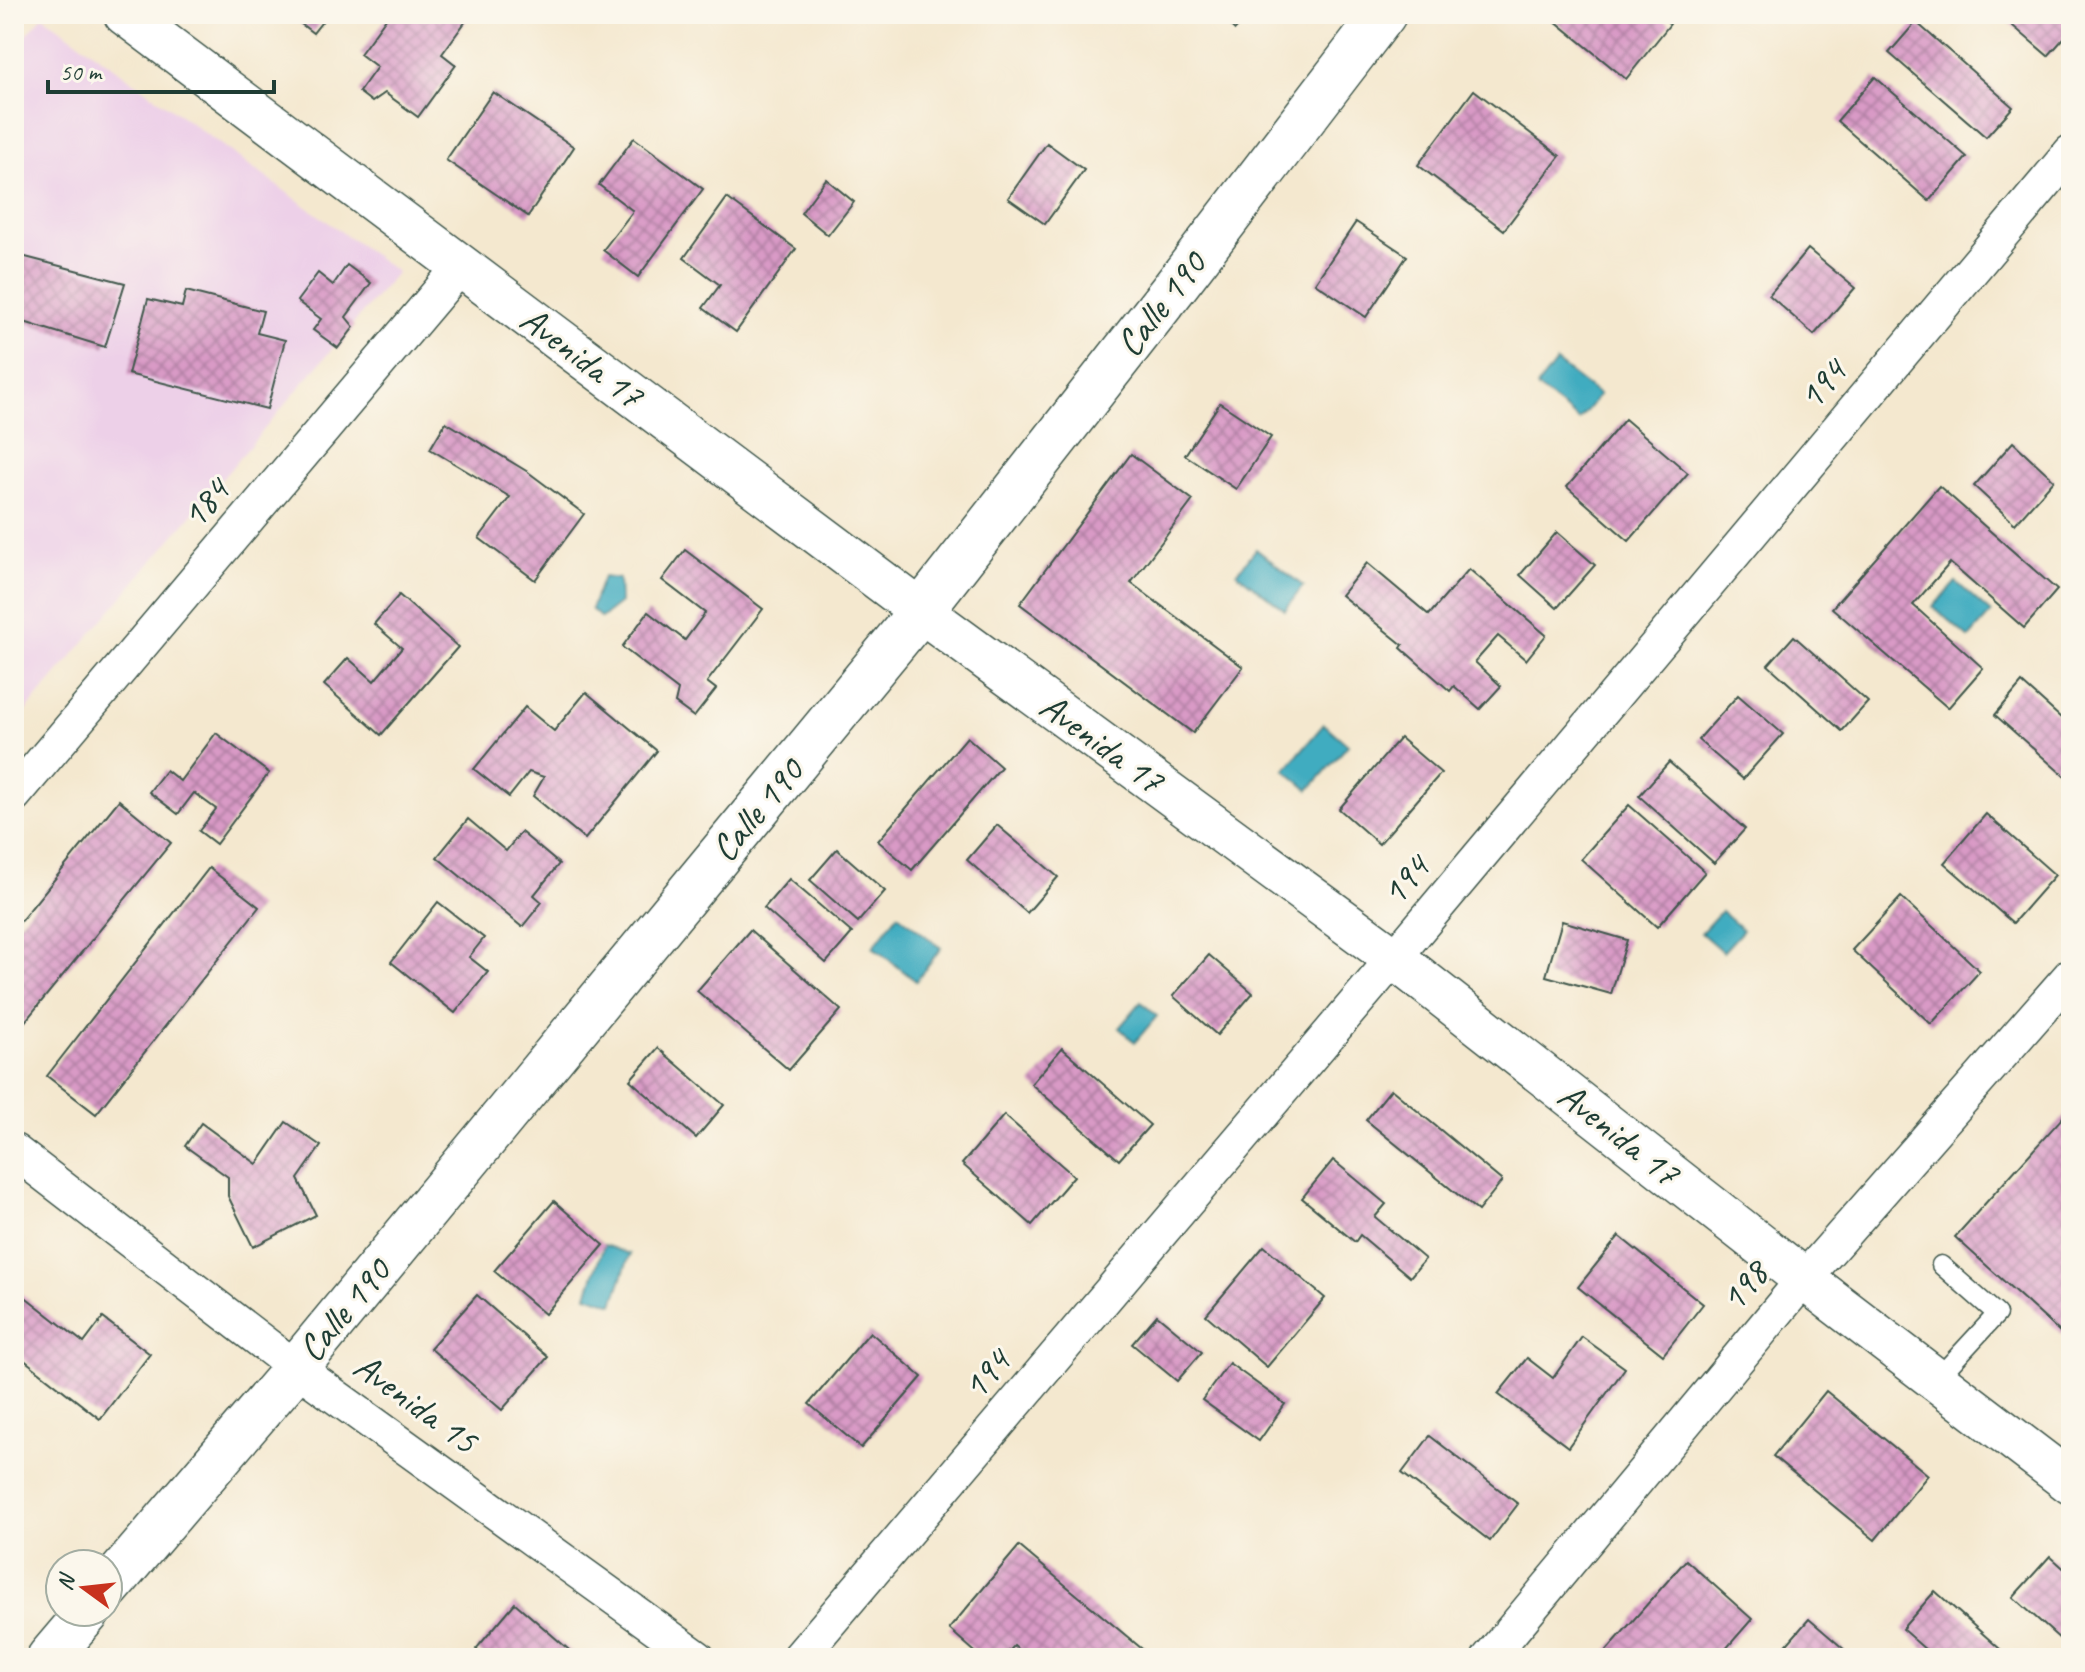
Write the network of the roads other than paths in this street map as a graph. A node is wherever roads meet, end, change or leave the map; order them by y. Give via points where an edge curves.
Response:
1 (125, 14) edge
2 (1384, 14) edge
3 (2071, 152) edge
4 (461, 266) junction
5 (921, 611) junction
6 (14, 795) edge
7 (1394, 958) junction
8 (2071, 975) edge
9 (14, 1151) edge
10 (1941, 1265) dead end
11 (1804, 1279) junction
12 (296, 1368) junction
13 (1936, 1380) junction
14 (2071, 1483) edge
15 (124, 1569) edge
16 (74, 1628) edge
17 (49, 1658) edge
18 (698, 1658) edge
19 (799, 1658) edge
20 (1489, 1658) edge

1 - 4 street, Avenida 17
2 - 5 main road, Calle 190
3 - 7 street, 194
4 - 5 street, Avenida 17
4 - 6 street, 184
5 - 7 street, Avenida 17
5 - 12 main road, Calle 190
7 - 11 street, Avenida 17
7 - 19 street, 194
8 - 11 street, 198
9 - 12 street, Avenida 15
10 - 13 lane via 1997,1314
11 - 13 street, Avenida 17
11 - 20 street, 198
12 - 15 main road, Calle 190
12 - 18 street, Avenida 15
13 - 14 street, Avenida 17
16 - 17 main road

